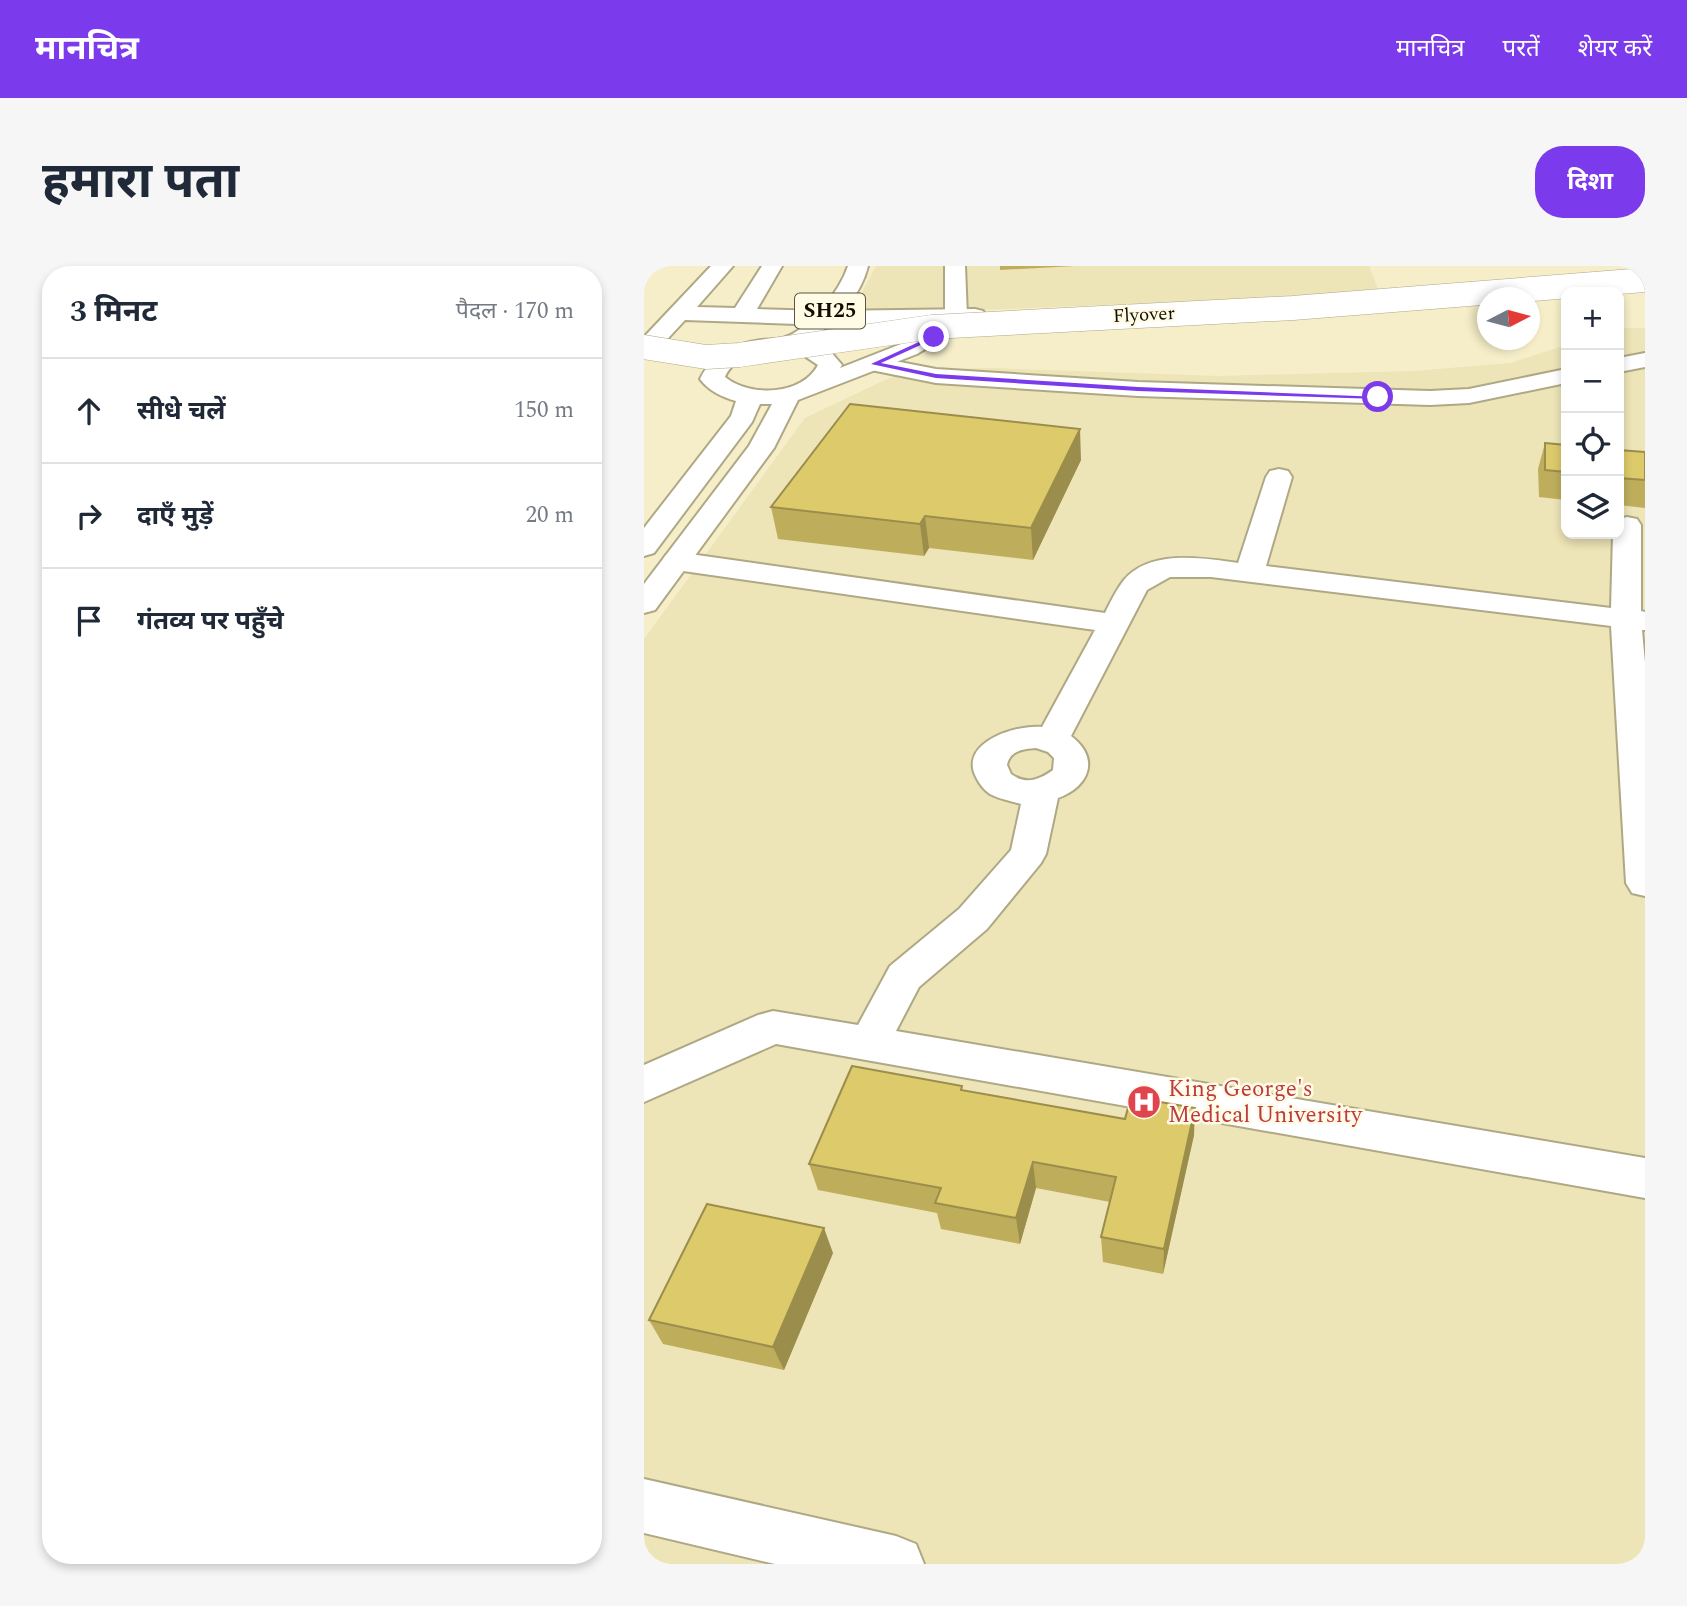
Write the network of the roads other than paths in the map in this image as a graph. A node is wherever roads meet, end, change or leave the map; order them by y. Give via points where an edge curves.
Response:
1 (723, 266) edge
2 (772, 266) edge
3 (858, 266) edge
4 (955, 266) edge
5 (1645, 280) edge
6 (1645, 289) edge
7 (1624, 290) edge
8 (1561, 295) edge
9 (1540, 297) edge
10 (1477, 303) edge
11 (680, 313) junction
12 (742, 315) junction
13 (956, 316) junction
14 (824, 318) junction
15 (788, 345) junction
16 (646, 346) edge
17 (745, 351) junction
18 (1645, 360) edge
19 (874, 364) junction
20 (1624, 364) edge
21 (715, 368) junction
22 (1561, 377) edge
23 (821, 382) junction
24 (789, 394) junction
25 (750, 396) junction
26 (1279, 477) dead end
27 (1627, 525) dead end
28 (646, 543) edge
29 (676, 561) junction
30 (1248, 573) junction
31 (644, 604) edge
32 (1635, 620) edge
33 (1114, 624) junction
34 (1052, 740) junction
35 (1042, 792) junction
36 (1645, 883) edge
37 (869, 1044) junction
38 (644, 1084) edge
39 (1645, 1178) edge
40 (644, 1506) edge
41 (896, 1564) edge

1 - 11 main road
2 - 12 main road
3 - 14 main road, SH25 via 857,274
4 - 13 main road
5 - 16 main road, Flyover, bridge via 1293,308 932,327 739,355 706,357
6 - 7 main road
8 - 9 main road
10 - 13 main road via 1274,316
11 - 12 main road
11 - 16 main road
12 - 14 main road
13 - 14 main road
13 - 19 main road via 934,337
14 - 15 main road, SH25
15 - 17 main road
15 - 23 main road via 823,354 830,365
16 - 17 main road
16 - 21 main road
17 - 21 main road
18 - 20 main road
19 - 22 main road via 936,376 1098,386 1430,398 1469,396
19 - 23 main road
21 - 25 main road via 712,379 719,387
23 - 24 main road
24 - 25 main road
24 - 29 main road via 761,448
25 - 28 main road via 743,417
26 - 30 main road
27 - 32 main road
29 - 31 main road
29 - 33 main road
30 - 32 main road
30 - 33 main road via 1167,567 1150,572 1135,585
32 - 36 main road
33 - 34 main road
34 - 35 main road via 1066,747 1073,757 1073,769 1057,786
34 - 35 main road via 1023,738 1008,743 990,761 996,782 1025,793
35 - 37 main road via 1028,854 973,919 904,977
37 - 38 main road via 773,1027
37 - 39 main road
40 - 41 main road

